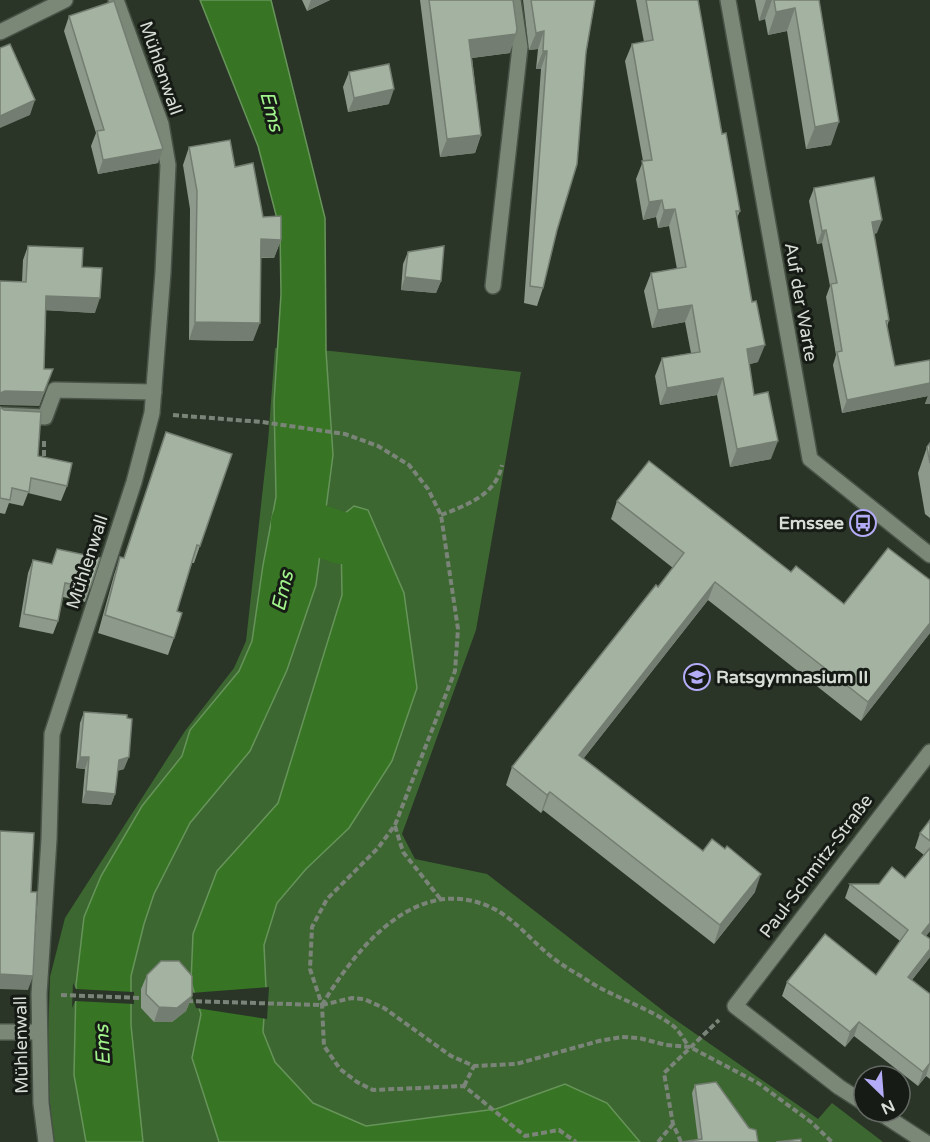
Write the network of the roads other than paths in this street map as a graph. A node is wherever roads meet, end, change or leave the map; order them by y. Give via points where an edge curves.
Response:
1 (65, 0) edge
2 (116, 0) edge
3 (513, 0) edge
4 (728, 0) edge
5 (0, 32) edge
6 (492, 286) dead end
7 (154, 392) junction
8 (0, 415) edge
9 (930, 555) edge
10 (930, 752) edge
11 (0, 1032) edge
12 (39, 1032) junction
13 (852, 1095) edge
14 (897, 1124) edge
15 (46, 1142) edge
16 (925, 1142) edge

1 - 5 street
2 - 7 street, Mühlenwall via 160,124 168,165
3 - 6 street via 520,47
4 - 9 street, Auf der Warte via 810,459
7 - 8 street via 55,390 45,417
7 - 12 street, Mühlenwall via 134,482 52,734
10 - 13 street, Paul-Schmitz-Straße via 735,1006
11 - 12 street
12 - 15 street, Mühlenwall
14 - 16 street

